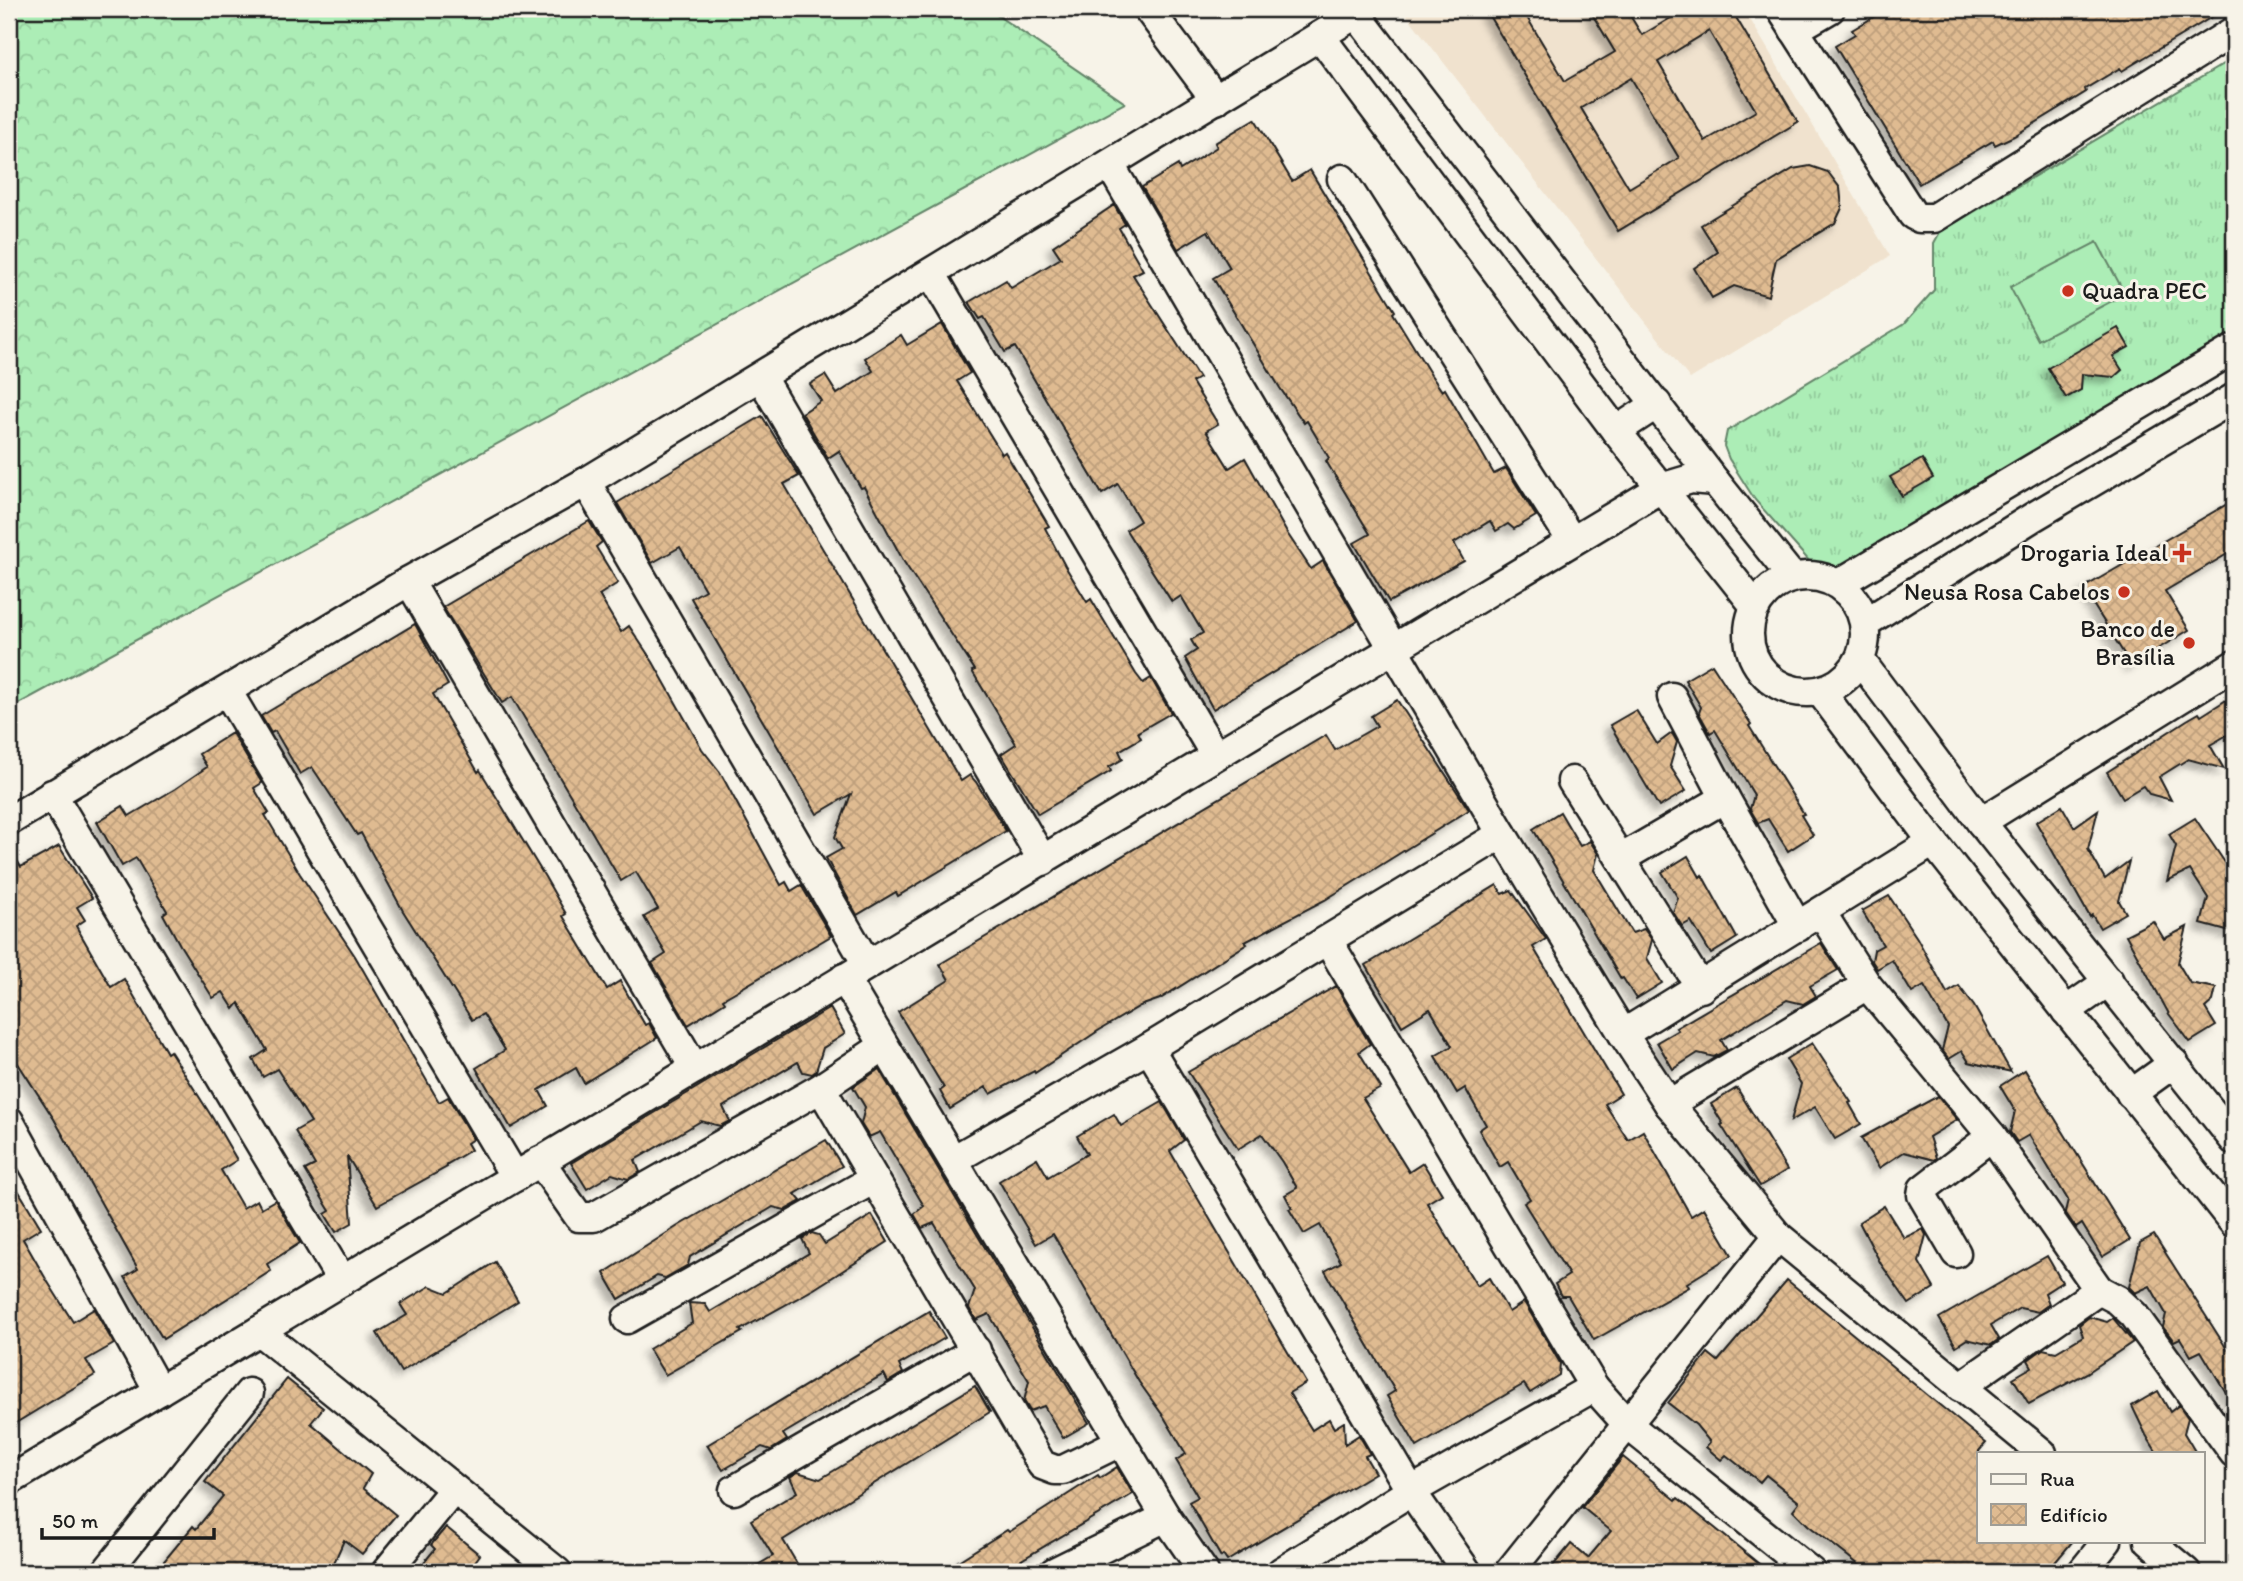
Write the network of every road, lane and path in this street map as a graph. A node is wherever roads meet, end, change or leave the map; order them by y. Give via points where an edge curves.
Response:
1 (1148, 9) edge
2 (1830, 9) edge
3 (1360, 11) edge
4 (1787, 19) edge
5 (2234, 31) edge
6 (1320, 36) junction
7 (1216, 100) junction
8 (1110, 165) junction
9 (1342, 179) dead end
10 (931, 273) junction
11 (2234, 349) edge
12 (761, 377) junction
13 (2234, 398) edge
14 (1657, 404) junction
15 (2130, 410) junction
16 (1616, 431) junction
17 (2153, 445) junction
18 (1715, 481) junction
19 (586, 482) junction
20 (1661, 488) junction
21 (1572, 541) junction
22 (1792, 577) junction
23 (409, 581) junction
24 (1838, 584) junction
25 (1755, 606) junction
26 (1866, 623) junction
27 (1394, 647) junction
28 (1860, 660) junction
29 (2234, 665) edge
30 (227, 691) junction
31 (1820, 691) junction
32 (1672, 697) dead end
33 (1215, 755) junction
34 (1572, 781) dead end
35 (52, 794) junction
36 (1725, 798) junction
37 (9, 821) edge
38 (1981, 822) junction
39 (1502, 834) junction
40 (1933, 842) junction
41 (1622, 858) junction
42 (1043, 861) junction
43 (1809, 919) junction
44 (1328, 941) junction
45 (856, 971) junction
46 (2109, 981) junction
47 (1867, 985) junction
48 (1701, 988) junction
49 (2066, 1011) junction
50 (1623, 1034) junction
51 (884, 1046) junction
52 (1149, 1048) junction
53 (2174, 1063) junction
54 (695, 1069) junction
55 (821, 1088) junction
56 (2131, 1094) junction
57 (1669, 1104) junction
58 (9, 1121) edge
59 (1992, 1136) junction
60 (2234, 1140) edge
61 (540, 1160) junction
62 (953, 1160) junction
63 (515, 1177) junction
64 (874, 1179) junction
65 (2234, 1223) edge
66 (1778, 1236) junction
67 (1956, 1253) dead end
68 (342, 1281) junction
69 (2099, 1290) junction
70 (627, 1319) dead end
71 (259, 1331) junction
72 (976, 1350) junction
73 (1594, 1387) junction
74 (1960, 1387) junction
75 (159, 1391) junction
76 (250, 1393) dead end
77 (1628, 1425) junction
78 (1121, 1441) junction
79 (2041, 1452) edge
80 (2234, 1453) edge
81 (9, 1481) edge
82 (453, 1490) junction
83 (734, 1490) dead end
84 (1411, 1492) junction
85 (1166, 1517) junction
86 (2106, 1542) edge
87 (2150, 1542) edge
88 (106, 1572) edge
89 (386, 1572) edge
90 (557, 1572) edge
91 (1054, 1572) edge
92 (1204, 1572) edge
93 (1281, 1572) edge
94 (1467, 1572) edge
95 (1510, 1572) edge
96 (1811, 1572) edge
97 (2082, 1572) edge
98 (2186, 1572) edge

1 - 7 street
2 - 4 street
3 - 6 street
3 - 14 street
4 - 5 street via 1913,215 1926,219
6 - 7 street
6 - 16 street
7 - 8 street
8 - 10 street
8 - 27 street
9 - 21 street
10 - 12 street
10 - 33 street
11 - 15 street
12 - 19 street
12 - 42 street
13 - 17 street
14 - 16 street
14 - 18 street
15 - 17 street
15 - 24 street
16 - 20 street
17 - 26 street
18 - 20 street via 1691,479
18 - 22 street
19 - 23 street
19 - 45 street
20 - 21 street
20 - 25 street
21 - 27 street
22 - 24 street via 1816,576
22 - 25 street via 1770,587
23 - 30 street
23 - 54 street
24 - 26 street via 1856,600
25 - 31 street via 1749,638 1760,669 1787,689
26 - 28 street
27 - 33 street
27 - 39 street
28 - 31 street via 1843,680
28 - 38 street
29 - 38 street
30 - 35 street
30 - 63 street
31 - 40 street
32 - 36 street
33 - 42 street
34 - 41 street
35 - 37 street
35 - 68 street
36 - 41 street
36 - 43 street
38 - 46 street
39 - 44 street
39 - 50 street
40 - 43 street
40 - 49 street
41 - 48 street
42 - 45 street
43 - 47 street
43 - 48 street
44 - 52 street
44 - 73 street
45 - 51 street
45 - 54 street
46 - 49 street
46 - 53 street
47 - 57 street
47 - 59 street
48 - 50 street
49 - 56 street
50 - 57 street
51 - 55 street
51 - 62 street
52 - 62 street
52 - 84 street
53 - 56 street
53 - 60 street
54 - 61 street
55 - 61 street via 594,1217 579,1217
55 - 64 street
56 - 65 street
57 - 66 street
58 - 75 street
59 - 67 street via 1923,1189 1922,1195
59 - 69 street
61 - 63 street
62 - 78 street
63 - 68 street
64 - 70 street
64 - 72 street
66 - 74 street
66 - 77 street
68 - 71 street
69 - 74 street
69 - 80 street via 2134,1315
71 - 75 street
71 - 82 street
72 - 78 street via 1048,1469 1063,1470
72 - 83 street
73 - 77 street
73 - 84 street
74 - 79 street
75 - 81 street
76 - 88 street
77 - 95 street
77 - 96 street
78 - 85 street
82 - 89 street
82 - 90 street
84 - 93 street
84 - 94 street
85 - 91 street
85 - 92 street
86 - 97 street
87 - 98 street

